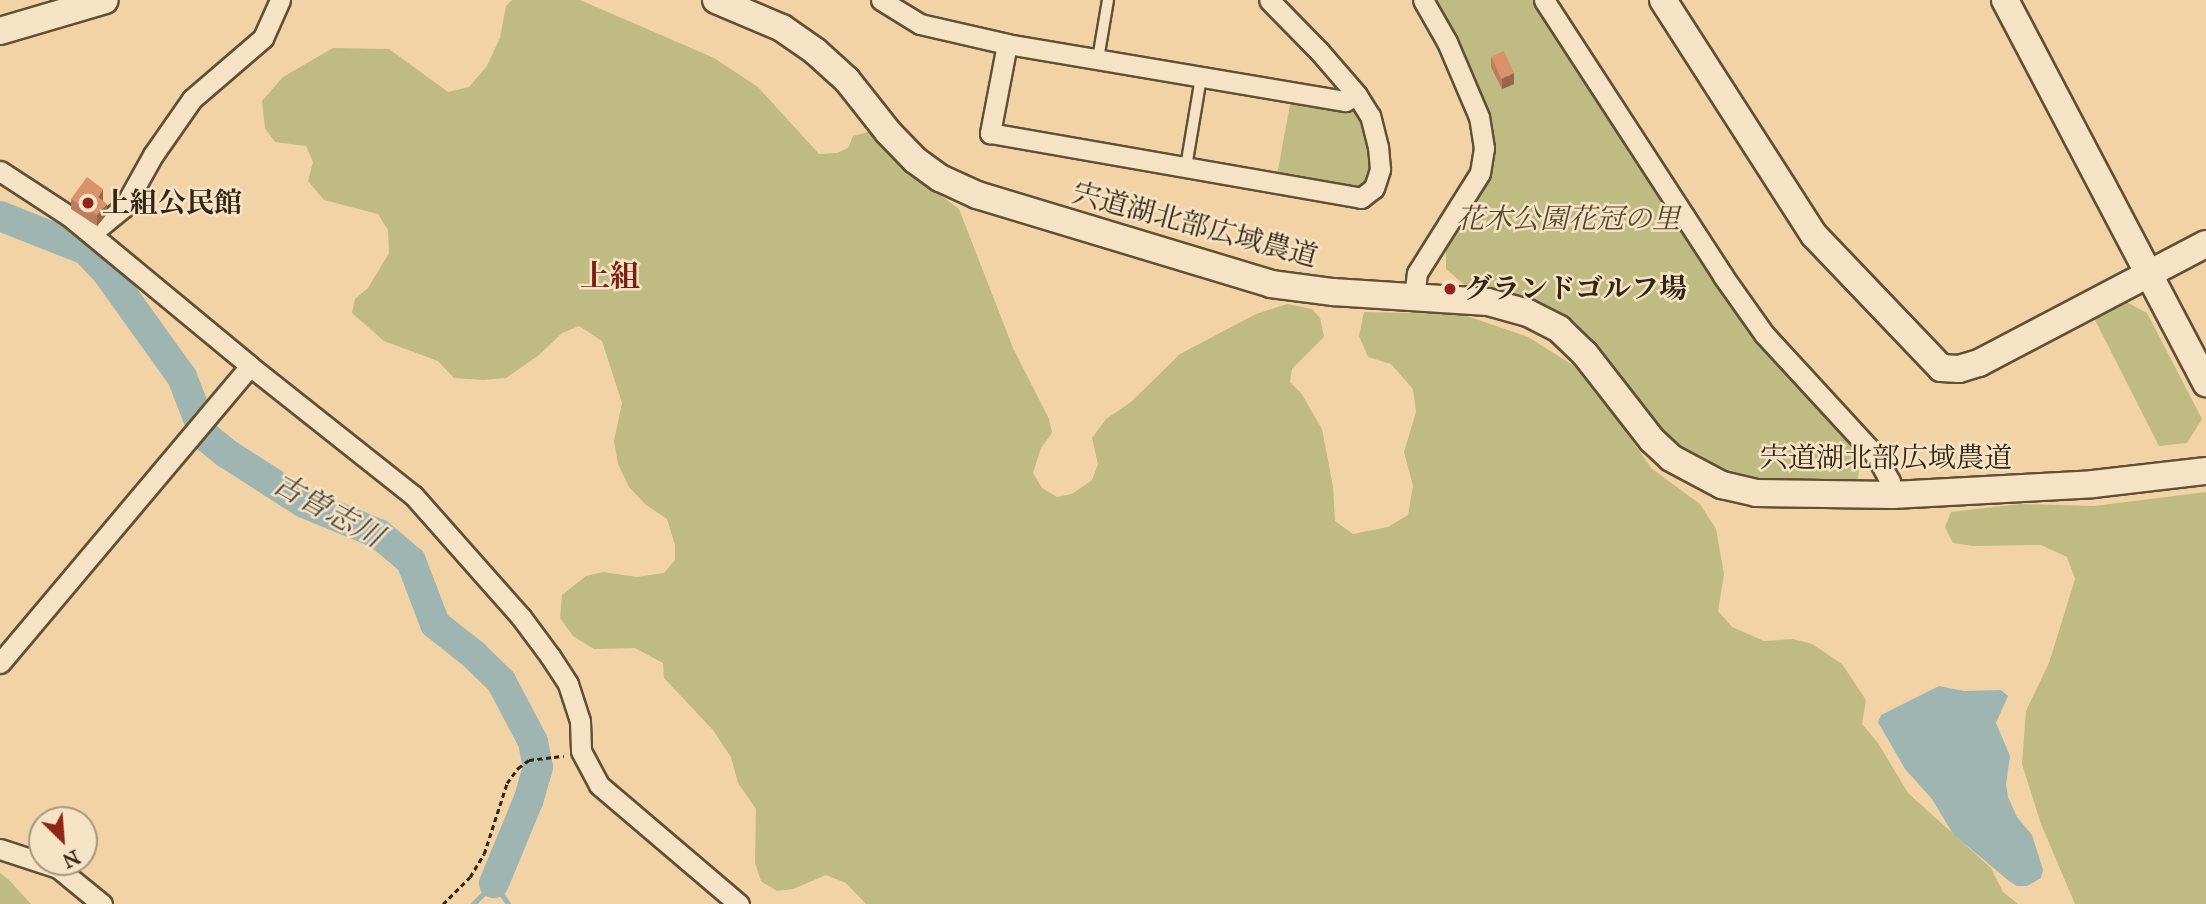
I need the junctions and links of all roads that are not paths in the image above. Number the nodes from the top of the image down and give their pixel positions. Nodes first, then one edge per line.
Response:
1 (105, 0) edge
2 (279, 0) edge
3 (716, 0) edge
4 (881, 0) edge
5 (1108, 0) edge
6 (1269, 0) edge
7 (1423, 0) edge
8 (1544, 0) edge
9 (1663, 0) edge
10 (2005, 0) edge
11 (755, 7) edge
12 (0, 31) edge
13 (1007, 44) junction
14 (1098, 59) junction
15 (1201, 77) junction
16 (1357, 95) junction
17 (1186, 167) junction
18 (0, 171) edge
19 (91, 234) junction
20 (2206, 244) edge
21 (2149, 274) junction
22 (1414, 297) junction
23 (250, 366) junction
24 (2206, 383) edge
25 (2206, 471) edge
26 (1893, 495) junction
27 (0, 663) edge
28 (0, 849) edge
29 (102, 904) edge
30 (739, 904) edge

1 - 12 street
2 - 19 street
3 - 11 street, 宍道湖北部広域農道
4 - 13 street
5 - 14 lane
6 - 16 street
7 - 22 street
8 - 26 street
9 - 21 street
10 - 21 street
11 - 22 street, 宍道湖北部広域農道
13 - 14 street
13 - 17 street
14 - 15 street
15 - 16 street
15 - 17 lane
16 - 17 street
18 - 19 street
19 - 23 street
20 - 21 street
21 - 24 street
22 - 26 street, 宍道湖北部広域農道
23 - 27 street
23 - 30 street
25 - 26 street, 宍道湖北部広域農道
28 - 29 street

